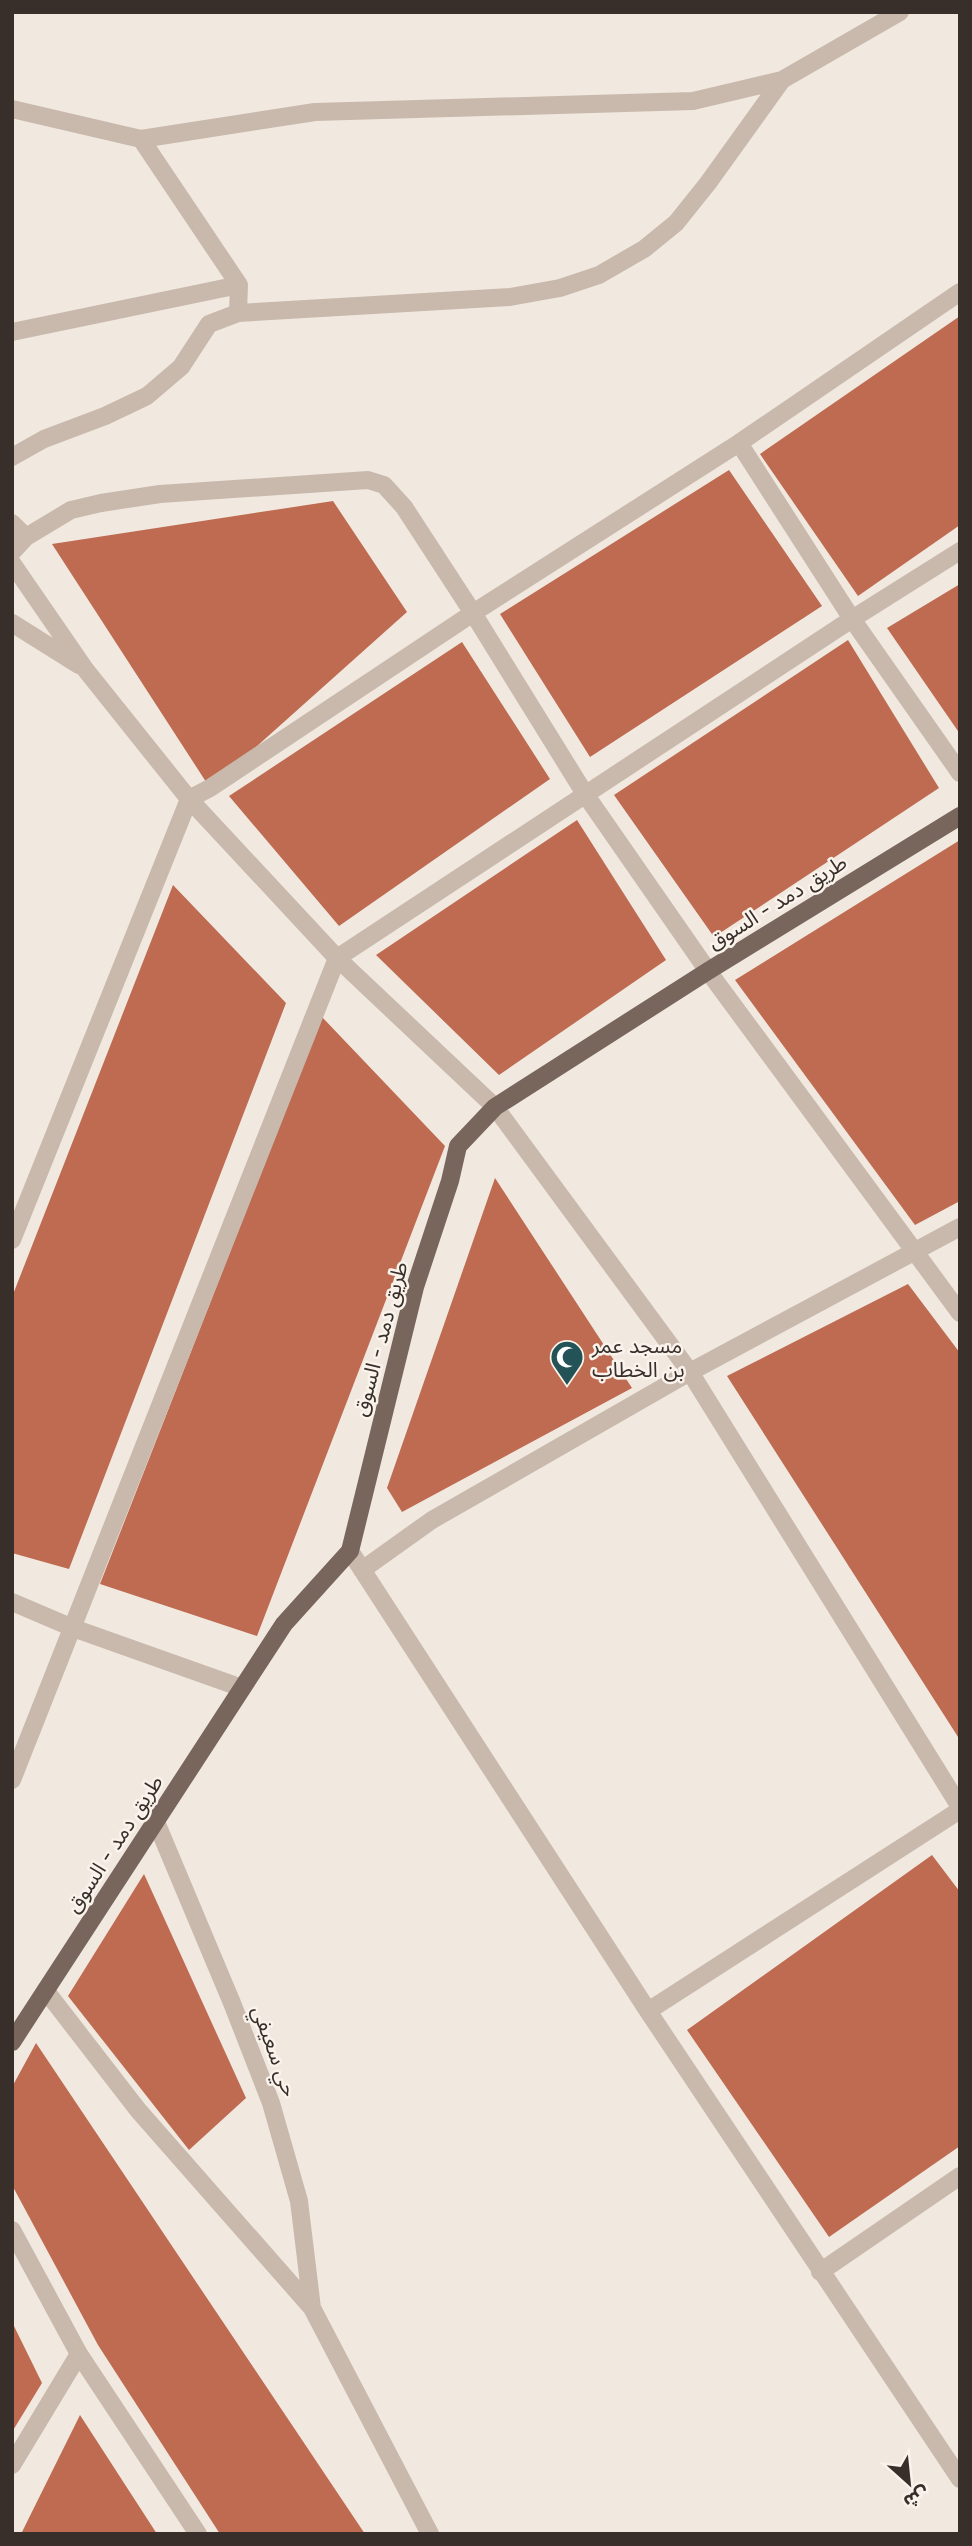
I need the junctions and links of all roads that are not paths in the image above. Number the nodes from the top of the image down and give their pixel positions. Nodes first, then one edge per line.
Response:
1 (900, 12) edge
2 (782, 80) junction
3 (12, 109) edge
4 (141, 139) junction
5 (239, 285) junction
6 (960, 292) edge
7 (238, 313) junction
8 (12, 332) edge
9 (739, 443) junction
10 (12, 457) edge
11 (12, 523) edge
12 (26, 537) junction
13 (960, 551) edge
14 (12, 552) edge
15 (12, 563) edge
16 (473, 613) junction
17 (852, 619) junction
18 (12, 623) edge
19 (85, 669) junction
20 (960, 773) edge
21 (585, 794) junction
22 (189, 799) junction
23 (960, 816) edge
24 (337, 958) junction
25 (708, 971) junction
26 (495, 1107) junction
27 (960, 1227) edge
28 (12, 1240) edge
29 (914, 1250) junction
30 (960, 1313) edge
31 (690, 1372) junction
32 (350, 1551) junction
33 (362, 1570) junction
34 (12, 1602) edge
35 (73, 1628) junction
36 (242, 1688) junction
37 (12, 1780) edge
38 (960, 1808) edge
39 (156, 1822) junction
40 (46, 1990) junction
41 (648, 2011) junction
42 (12, 2042) edge
43 (960, 2176) edge
44 (12, 2230) edge
45 (820, 2272) junction
46 (312, 2308) junction
47 (79, 2354) junction
48 (12, 2465) edge
49 (960, 2479) edge
50 (198, 2534) edge
51 (430, 2534) edge

1 - 2 street
2 - 4 street
2 - 7 street
3 - 4 street
4 - 5 street
5 - 7 street
5 - 8 street
6 - 9 street
7 - 10 street
9 - 16 street
9 - 17 street
11 - 12 street
12 - 14 street
12 - 16 street
13 - 17 street
15 - 19 street
16 - 21 street
16 - 22 street
17 - 20 street
17 - 21 street
18 - 19 street
19 - 22 street
21 - 24 street
21 - 25 street
22 - 24 street
22 - 28 street
23 - 25 main road, طريق دمد - السوق
24 - 26 street
24 - 35 street
25 - 26 main road, طريق دمد - السوق
25 - 29 street
26 - 31 street
26 - 32 main road, طريق دمد - السوق
27 - 29 street
29 - 30 street
29 - 31 street
31 - 33 street
31 - 38 street
32 - 33 street
32 - 36 main road, طريق دمد - السوق
33 - 41 street
34 - 35 street
35 - 36 street
35 - 37 street
36 - 39 main road, طريق دمد - السوق
38 - 41 street
39 - 40 main road, طريق دمد - السوق
39 - 46 street, حي سعيفي
40 - 42 main road, طريق دمد - السوق
40 - 46 street
41 - 45 street
43 - 45 street
44 - 47 street
45 - 49 street
46 - 51 street
47 - 48 street
47 - 50 street

